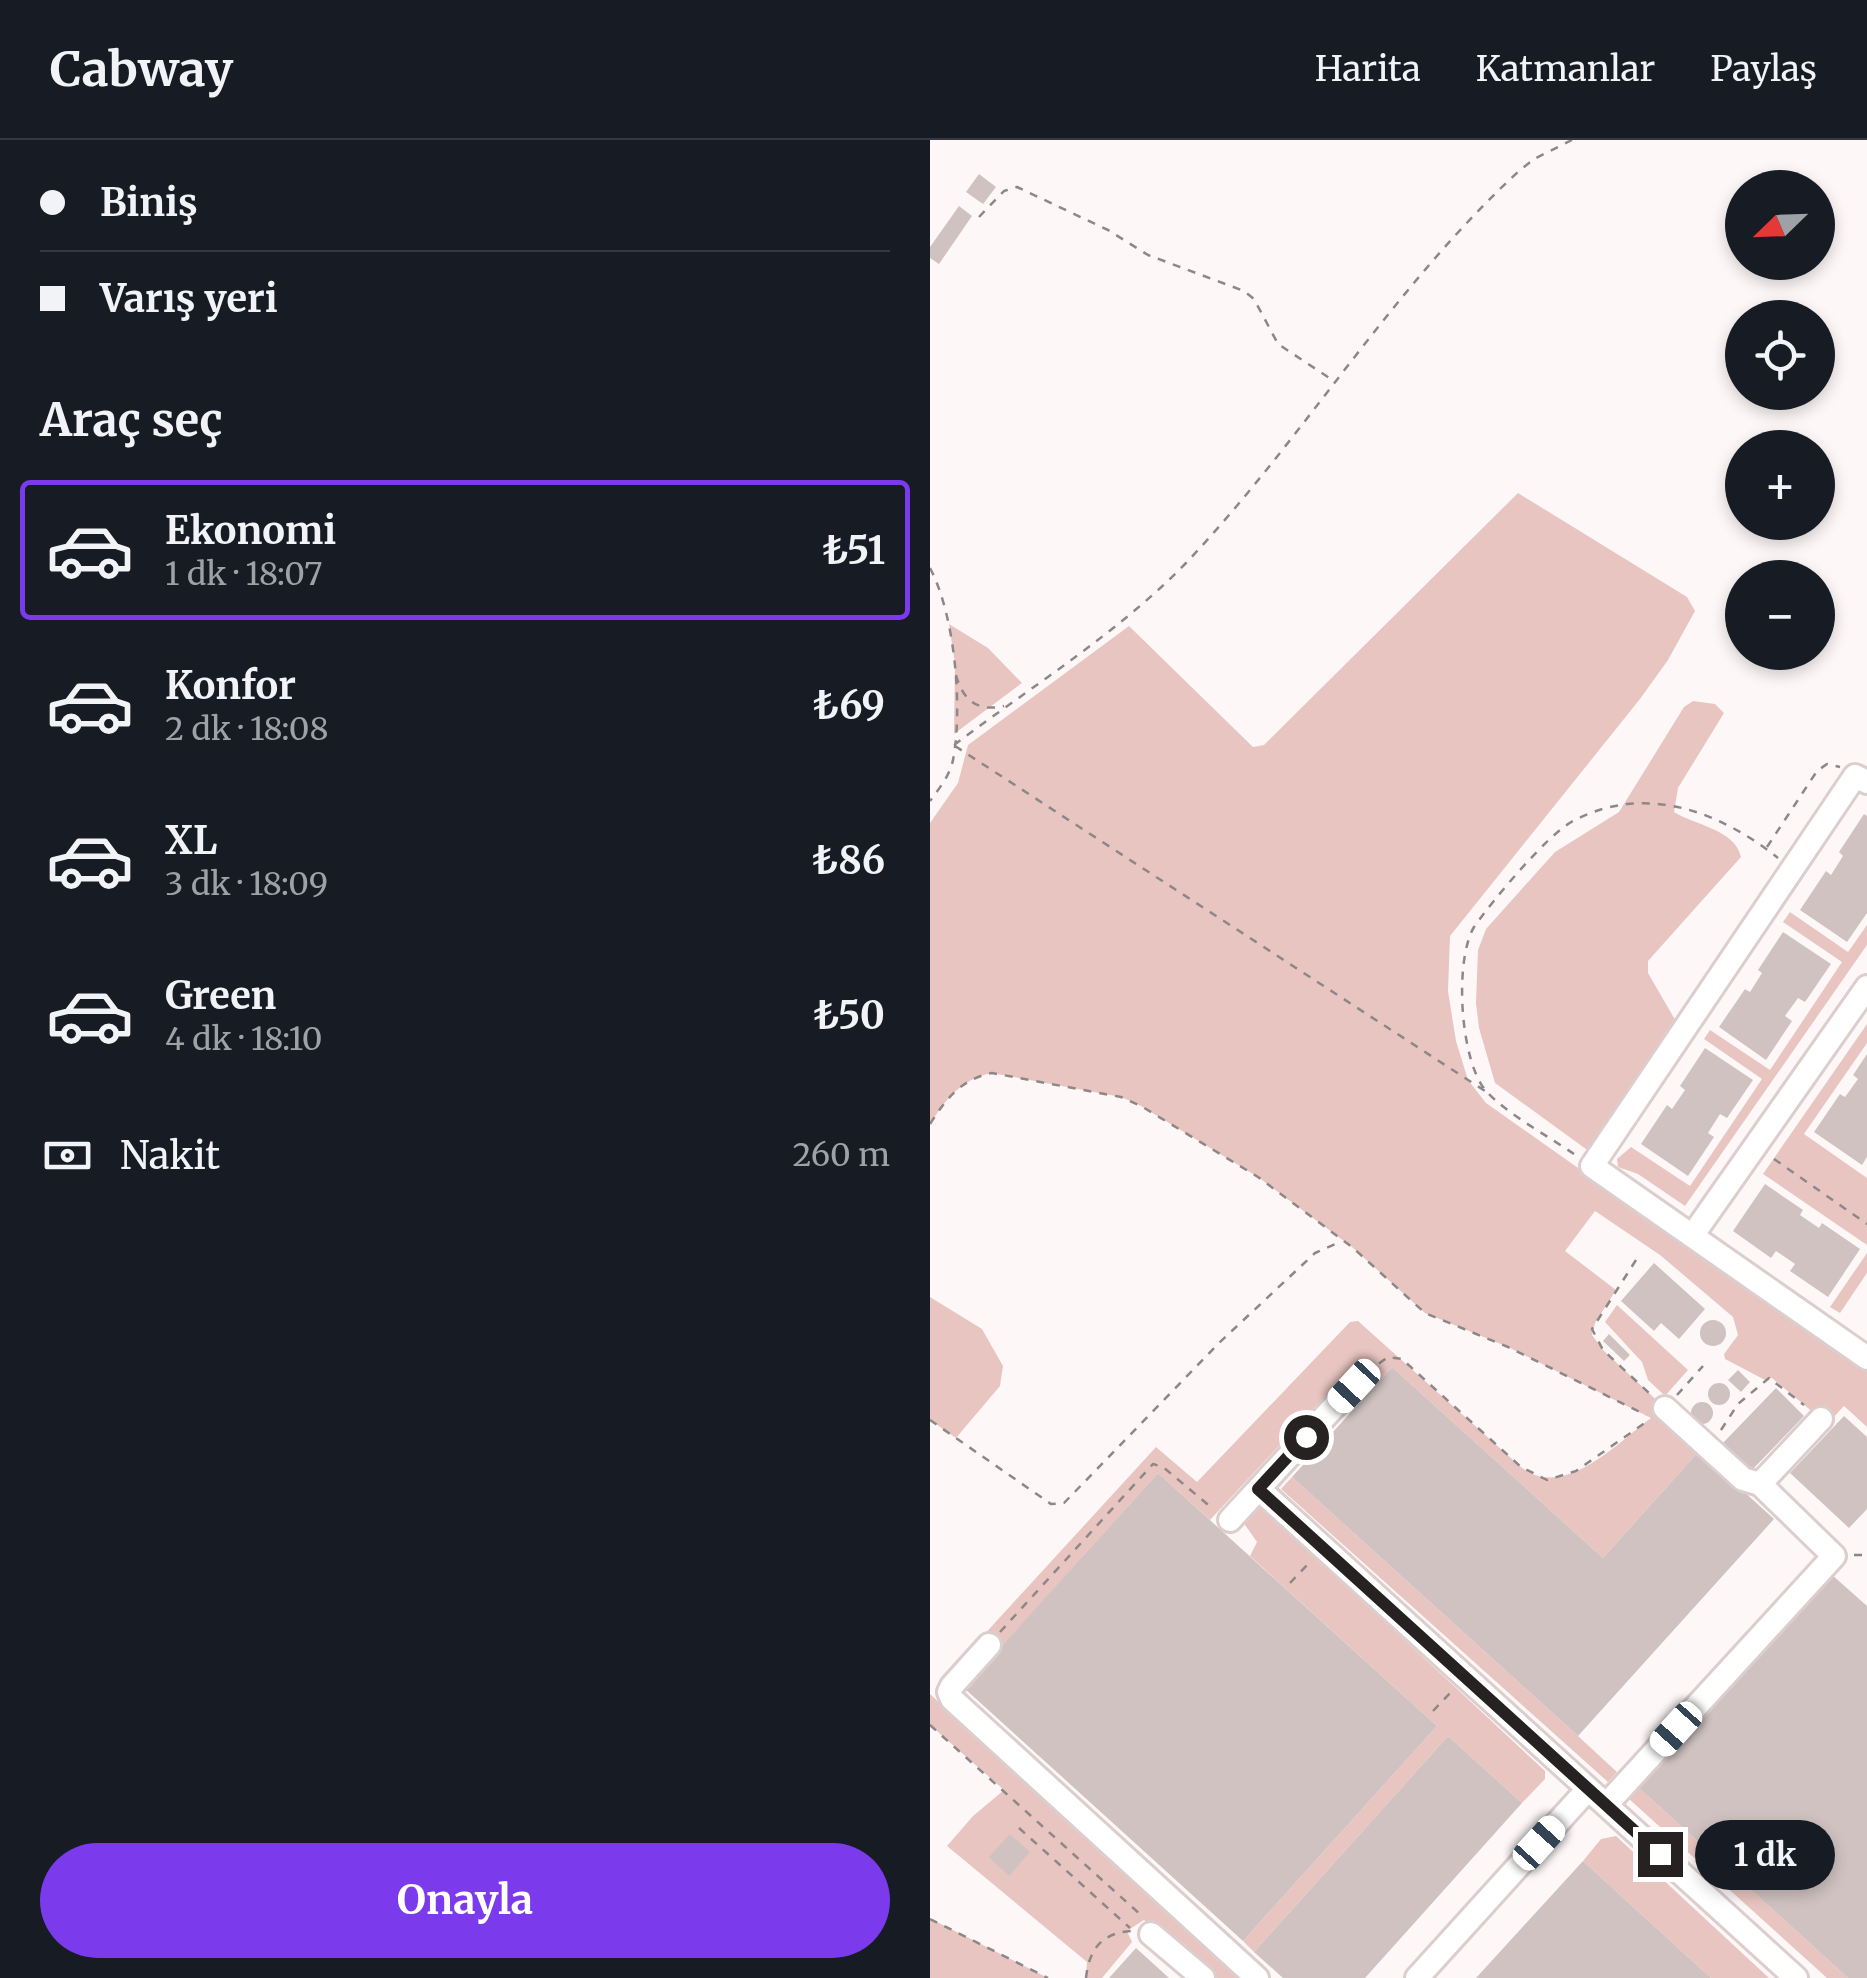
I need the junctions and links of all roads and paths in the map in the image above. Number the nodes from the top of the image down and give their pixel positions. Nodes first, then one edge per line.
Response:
1 (1572, 140) edge
2 (979, 218) dead end
3 (1336, 382) junction
4 (930, 568) edge
5 (955, 669) junction
6 (1006, 705) junction
7 (954, 745) junction
8 (1861, 779) edge
9 (930, 801) edge
10 (1766, 848) junction
11 (1792, 870) junction
12 (1867, 986) edge
13 (1487, 1092) junction
14 (930, 1124) edge
15 (1774, 1159) dead end
16 (1592, 1166) junction
17 (1867, 1224) edge
18 (1692, 1236) junction
19 (1344, 1241) junction
20 (1636, 1260) dead end
21 (1867, 1358) edge
22 (1703, 1366) dead end
23 (1354, 1386) joint
24 (1665, 1408) junction
25 (1820, 1419) joint
26 (930, 1420) edge
27 (1710, 1448) junction
28 (1760, 1484) junction
29 (1258, 1489) junction
30 (1230, 1520) joint
31 (1324, 1548) junction
32 (1290, 1583) dead end
33 (989, 1645) joint
34 (1465, 1677) junction
35 (1433, 1712) dead end
36 (930, 1725) edge
37 (1597, 1797) junction
38 (1019, 1828) dead end
39 (930, 1919) edge
40 (1143, 1933) junction
41 (1048, 1978) edge
42 (1086, 1978) edge
43 (1203, 1978) edge
44 (1257, 1978) edge
45 (1417, 1978) edge
46 (1796, 1978) edge

1 - 3 path
2 - 3 path
3 - 6 path
4 - 5 path
5 - 6 path
5 - 7 path
6 - 7 path
7 - 9 path
7 - 13 path
8 - 10 path
8 - 11 street
10 - 11 path
10 - 13 path
11 - 16 street
12 - 18 street
13 - 16 path
14 - 19 path
15 - 17 path
16 - 18 street
18 - 21 street
19 - 23 path
19 - 26 path
20 - 24 path
22 - 24 path
23 - 29 street
24 - 27 street
25 - 27 path
25 - 28 street
27 - 28 street
28 - 37 street
29 - 30 street
29 - 31 street
30 - 33 path
31 - 32 path
31 - 34 street
33 - 44 street
34 - 35 path
34 - 37 street
36 - 40 path
37 - 45 street
37 - 46 street
38 - 40 path
39 - 41 path
40 - 42 path
40 - 43 street

